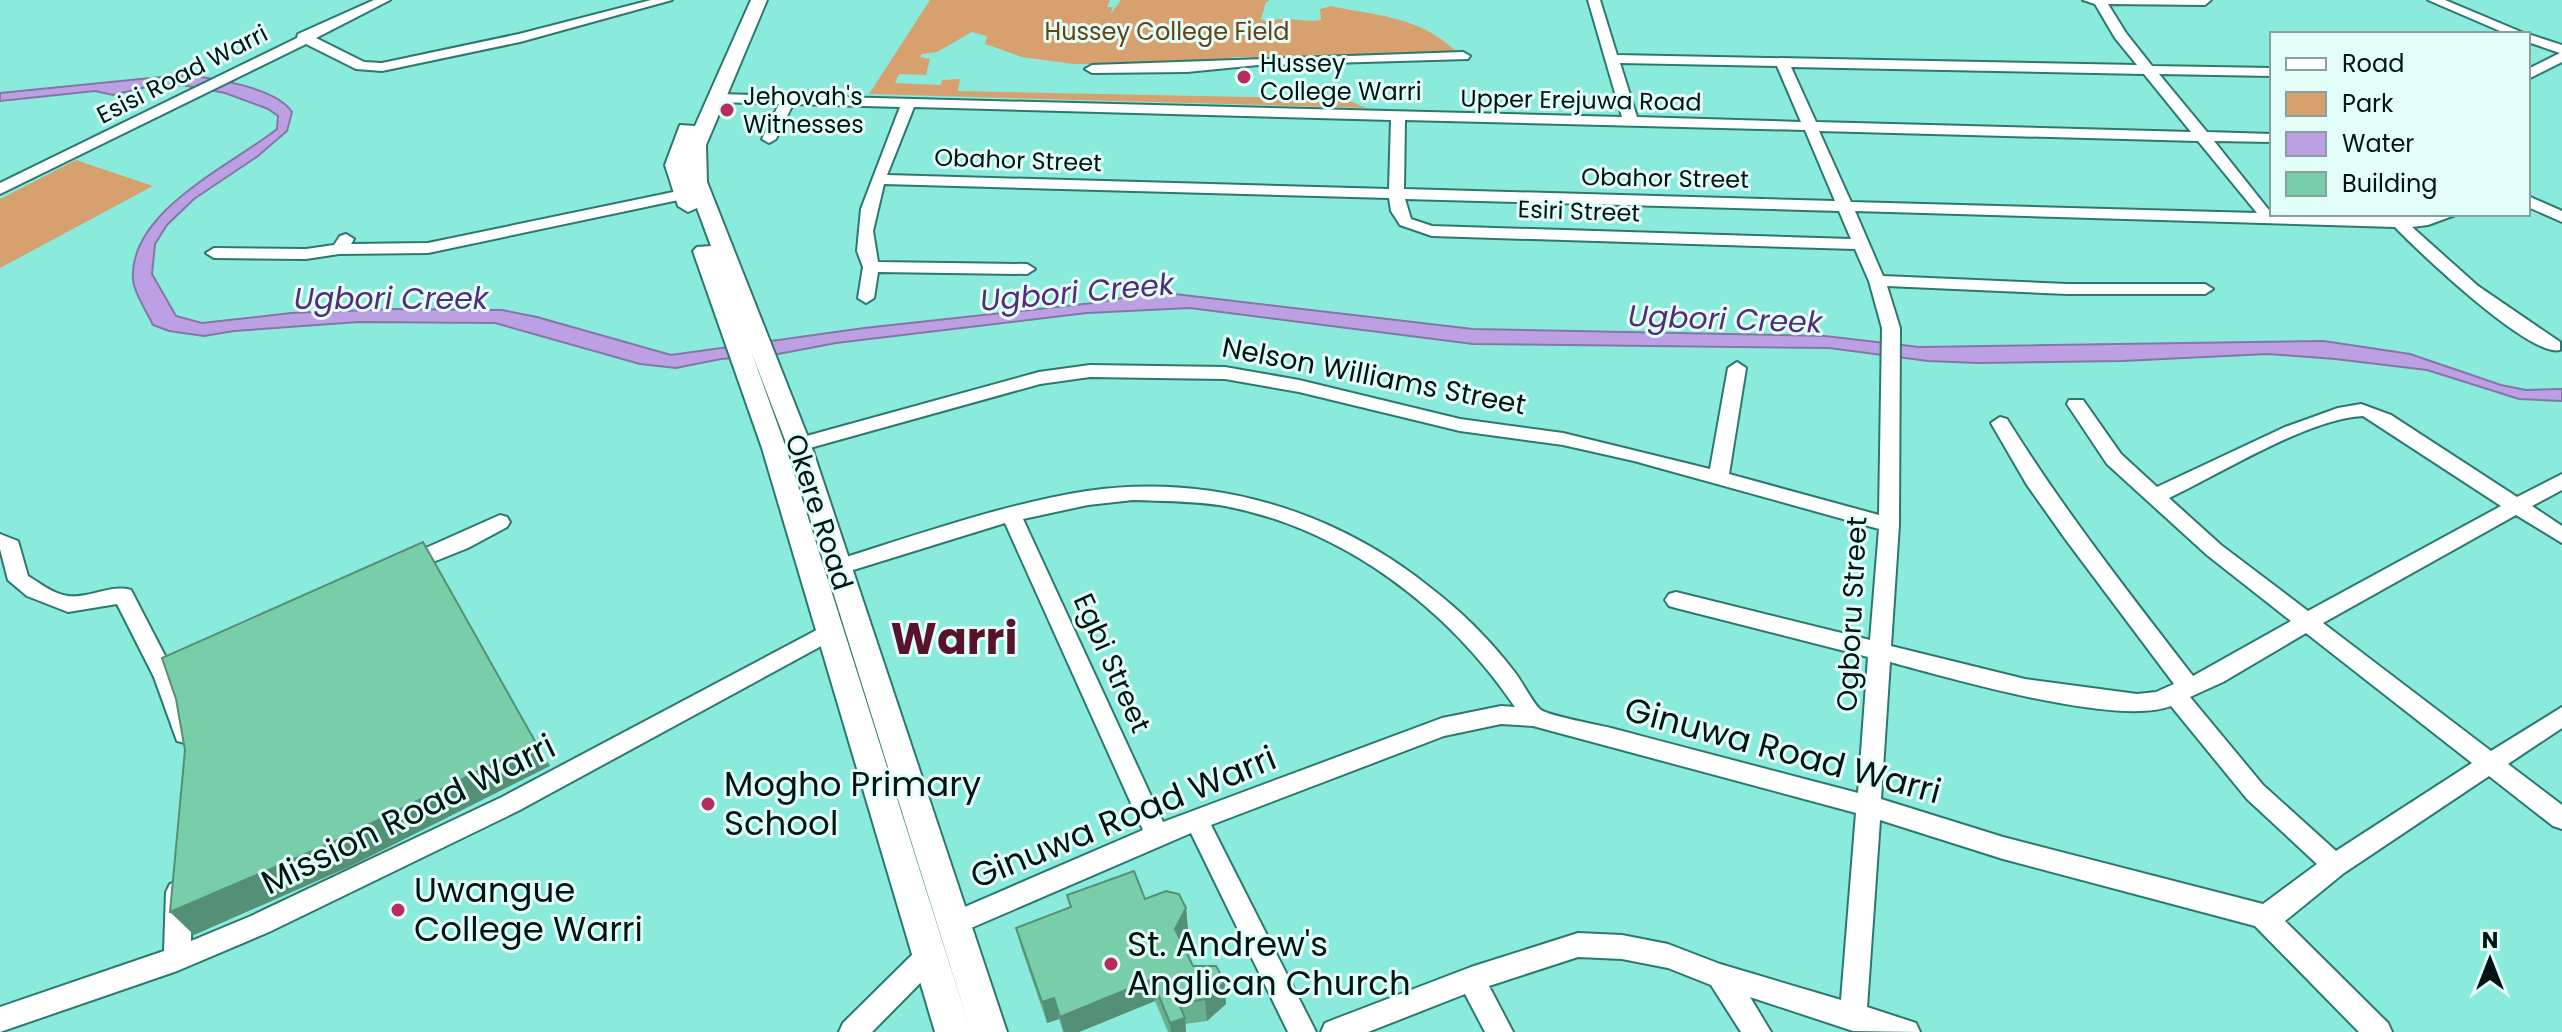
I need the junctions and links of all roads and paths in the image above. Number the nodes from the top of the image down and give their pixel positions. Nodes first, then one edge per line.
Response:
1 (384, 0) edge
2 (666, 0) edge
3 (746, 0) edge
4 (759, 0) edge
5 (1594, 0) edge
6 (2089, 0) edge
7 (2099, 0) edge
8 (2434, 0) edge
9 (2205, 1) edge
10 (2514, 32) edge
11 (303, 37) junction
12 (2530, 39) edge
13 (2562, 50) edge
14 (1463, 56) dead end
15 (2562, 57) edge
16 (1610, 59) junction
17 (1782, 61) junction
18 (1240, 62) junction
19 (1092, 69) dead end
20 (1473, 69) dead end
21 (2148, 69) junction
22 (2270, 72) edge
23 (2530, 74) edge
24 (718, 98) junction
25 (788, 100) junction
26 (909, 103) junction
27 (1398, 117) junction
28 (1631, 123) junction
29 (1810, 128) junction
30 (2203, 136) junction
31 (2270, 138) edge
32 (769, 139) dead end
33 (878, 179) junction
34 (0, 189) edge
35 (683, 195) junction
36 (1398, 195) junction
37 (2530, 202) edge
38 (1844, 206) junction
39 (2443, 216) edge
40 (2562, 217) edge
41 (2269, 218) junction
42 (2399, 222) junction
43 (1859, 244) junction
44 (214, 253) dead end
45 (871, 267) junction
46 (1027, 269) dead end
47 (1877, 281) junction
48 (2205, 289) dead end
49 (866, 298) dead end
50 (2554, 346) dead end
51 (750, 349) junction
52 (1737, 368) dead end
53 (2076, 404) dead end
54 (2000, 423) dead end
55 (799, 445) junction
56 (1718, 479) junction
57 (2562, 481) edge
58 (2156, 496) junction
59 (2517, 507) junction
60 (1012, 516) junction
61 (500, 522) dead end
62 (1889, 525) junction
63 (2562, 536) edge
64 (0, 541) edge
65 (837, 567) junction
66 (388, 573) edge
67 (1676, 600) dead end
68 (2305, 623) junction
69 (828, 632) junction
70 (1881, 650) junction
71 (190, 665) edge
72 (165, 677) junction
73 (2183, 692) junction
74 (2562, 716) edge
75 (1533, 717) junction
76 (189, 761) edge
77 (2489, 764) junction
78 (1869, 806) junction
79 (2562, 819) edge
80 (1197, 821) junction
81 (1157, 835) junction
82 (2335, 865) junction
83 (181, 866) edge
84 (2263, 916) junction
85 (955, 923) junction
86 (929, 956) junction
87 (177, 959) junction
88 (1720, 976) junction
89 (1471, 979) junction
90 (1853, 1018) junction
91 (0, 1020) edge
92 (853, 1032) edge
93 (953, 1032) edge
94 (989, 1032) edge
95 (1302, 1032) edge
96 (1335, 1032) edge
97 (1499, 1032) edge
98 (1757, 1032) edge
99 (1906, 1032) edge
100 (2378, 1032) edge

1 - 11 street, Esisi Road Warri
2 - 11 street
3 - 35 main road, Okere Road
4 - 24 main road, Okere Road
5 - 16 street
6 - 7 street
7 - 9 street
7 - 21 street
8 - 10 street
11 - 34 street, Esisi Road Warri
12 - 13 street
14 - 18 street
15 - 23 street
16 - 17 street
16 - 28 street
17 - 21 street
17 - 29 street, Ogboru Street
18 - 19 street
18 - 20 street
21 - 22 street
21 - 30 street
24 - 25 street, Upper Erejuwa Road
24 - 51 main road, Okere Road
25 - 26 street, Upper Erejuwa Road
25 - 32 street
26 - 27 street, Upper Erejuwa Road
26 - 33 street
27 - 28 street, Upper Erejuwa Road
27 - 36 street
28 - 29 street, Upper Erejuwa Road
29 - 30 street, Upper Erejuwa Road
29 - 38 street, Ogboru Street
30 - 31 street, Upper Erejuwa Road
30 - 41 street
33 - 36 street, Obahor Street
33 - 45 street
35 - 44 street
35 - 51 main road, Okere Road
36 - 38 street, Obahor Street
36 - 43 street, Esiri Street
37 - 40 street
38 - 41 street, Obahor Street
38 - 43 street, Ogboru Street
39 - 42 street, Obahor Street
41 - 42 street, Obahor Street
42 - 50 street
43 - 47 street, Ogboru Street
45 - 46 street
45 - 49 street
47 - 48 street
47 - 62 street, Ogboru Street
51 - 55 main road, Okere Road
51 - 69 main road, Okere Road
52 - 56 street
53 - 58 street
54 - 73 street
55 - 56 street, Nelson Williams Street
55 - 65 main road, Okere Road
56 - 62 street, Nelson Williams Street
57 - 59 street
58 - 59 street
58 - 68 street
59 - 63 street
59 - 68 street
60 - 65 street
60 - 75 street
60 - 81 street, Egbi Street
61 - 66 street
62 - 70 street, Ogboru Street
64 - 72 street
65 - 85 main road, Okere Road
67 - 70 street
68 - 73 street
68 - 77 street
69 - 86 main road, Okere Road
69 - 87 street, Mission Road Warri
70 - 73 street
70 - 78 street, Ogboru Street
71 - 72 street
72 - 76 street
73 - 82 street
74 - 77 street
75 - 78 street, Ginuwa Road Warri
75 - 80 street, Ginuwa Road Warri
77 - 79 street
77 - 82 street
78 - 84 street, Ginuwa Road Warri
78 - 90 street, Ogboru Street
80 - 81 street, Ginuwa Road Warri
80 - 95 street
81 - 85 street, Ginuwa Road Warri
82 - 84 street
83 - 87 street
84 - 100 street
85 - 94 main road, Okere Road
86 - 92 street
86 - 93 main road, Okere Road
87 - 91 street, Mission Road Warri
88 - 89 street
88 - 90 street
88 - 98 street
89 - 96 street
89 - 97 street
90 - 99 street

